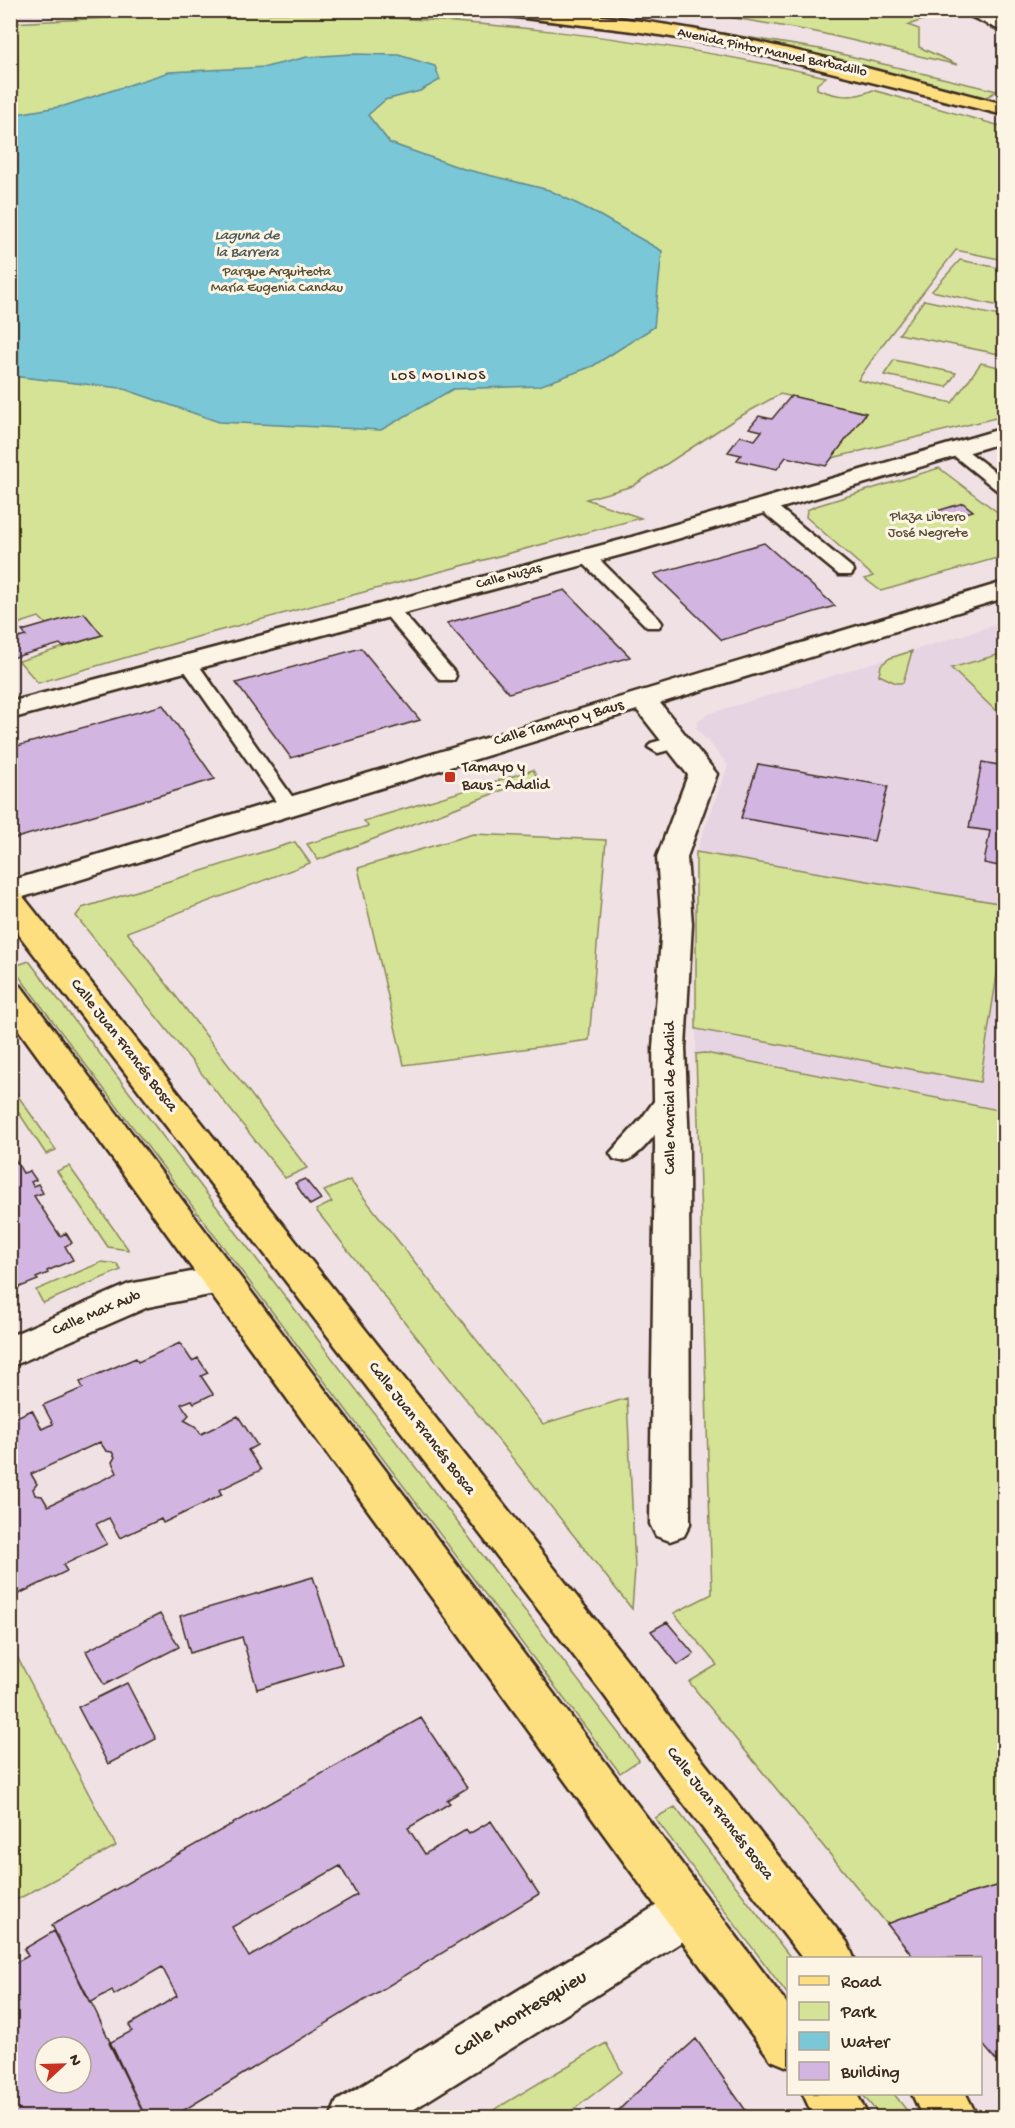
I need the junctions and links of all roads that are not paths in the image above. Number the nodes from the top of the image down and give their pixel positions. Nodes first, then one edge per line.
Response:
1 (500, 10) edge
2 (610, 10) edge
3 (965, 10) edge
4 (1005, 27) edge
5 (840, 49) dead end
6 (1005, 110) edge
7 (1005, 435) edge
8 (954, 448) junction
9 (1005, 487) edge
10 (765, 505) junction
11 (586, 556) junction
12 (845, 571) dead end
13 (1005, 590) edge
14 (390, 609) junction
15 (653, 623) dead end
16 (189, 663) junction
17 (447, 676) dead end
18 (643, 700) junction
19 (10, 711) edge
20 (290, 806) junction
21 (10, 891) edge
22 (10, 901) edge
23 (10, 994) edge
24 (670, 1096) junction
25 (622, 1153) dead end
26 (222, 1280) junction
27 (10, 1352) edge
28 (670, 1524) dead end
29 (688, 1912) junction
30 (829, 1957) edge
31 (787, 2040) edge
32 (828, 2095) edge
33 (937, 2095) edge
34 (354, 2118) edge
35 (845, 2118) edge
36 (954, 2118) edge

1 - 6 main road, Avenida Pintor Manuel Barbadillo
2 - 5 main road, Avenida Pintor Manuel Barbadillo
3 - 4 street
7 - 8 street, Calle Nuzas
8 - 9 lane
8 - 10 street, Calle Nuzas
10 - 11 street, Calle Nuzas
10 - 12 lane
11 - 14 street, Calle Nuzas
11 - 15 lane
13 - 18 street, Calle Tamayo y Baus
14 - 16 street, Calle Nuzas
14 - 17 lane
16 - 19 street, Calle Nuzas
16 - 20 lane
18 - 20 street, Calle Tamayo y Baus
18 - 24 street, Calle Marcial de Adalid
20 - 21 street, Calle Tamayo y Baus
22 - 30 main road, Calle Juan Francés Bosca
23 - 26 main road
24 - 25 lane
24 - 28 street, Calle Marcial de Adalid
26 - 27 street, Calle Max Aub
26 - 29 main road
29 - 31 main road
29 - 34 street, Calle Montesquieu
32 - 35 main road
33 - 36 main road

